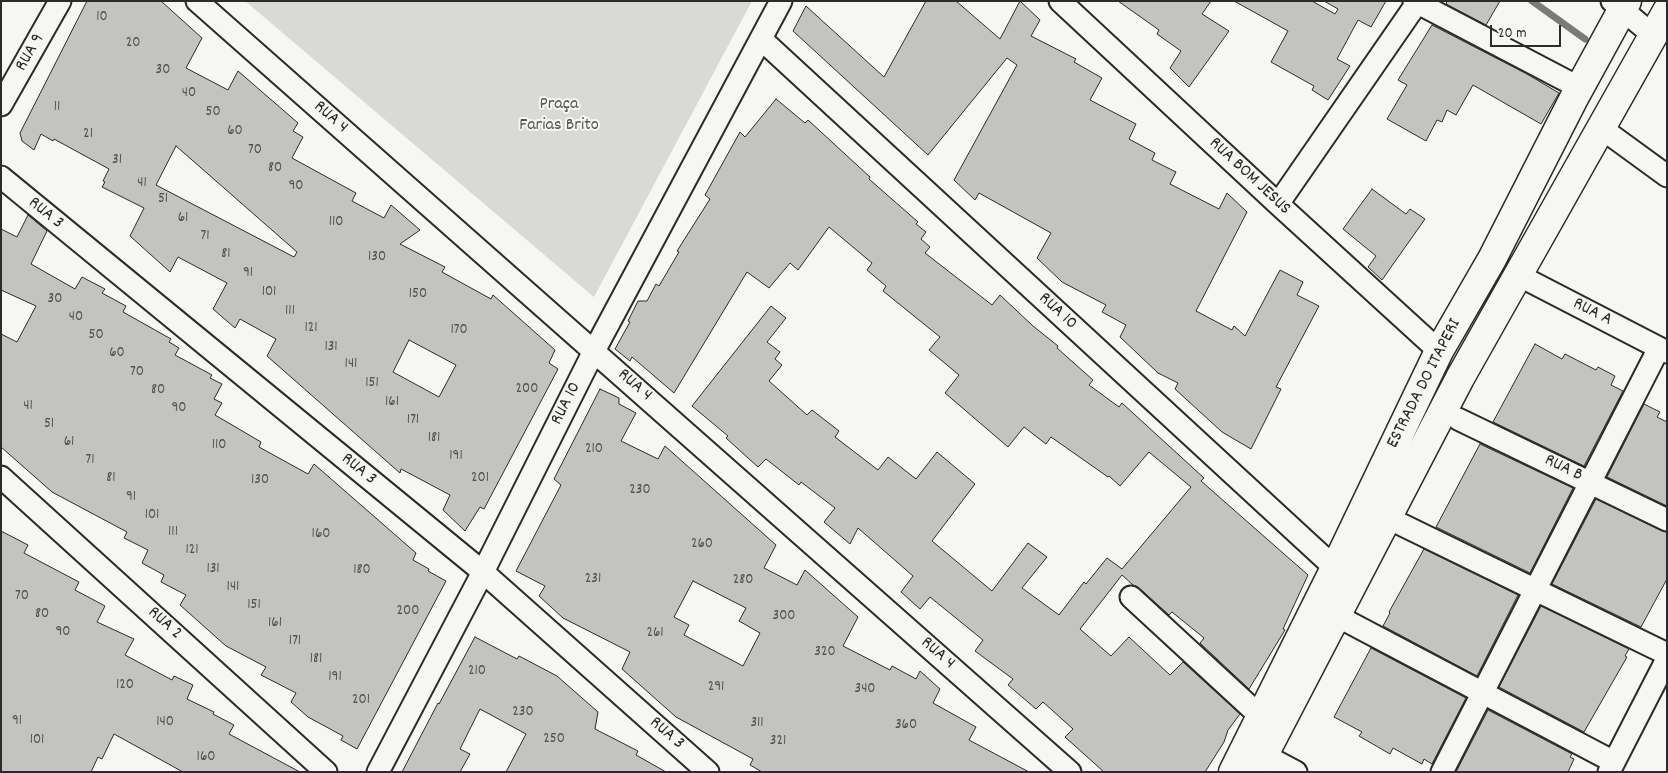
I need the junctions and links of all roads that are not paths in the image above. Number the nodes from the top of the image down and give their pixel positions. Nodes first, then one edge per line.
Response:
1 (60, 1) edge
2 (197, 1) edge
3 (781, 1) edge
4 (1060, 1) edge
5 (1416, 2) edge
6 (1621, 4) edge
7 (1667, 11) edge
8 (1654, 36) junction
9 (761, 39) junction
10 (1580, 88) junction
11 (1, 105) edge
12 (1599, 132) junction
13 (1667, 176) edge
14 (1, 178) edge
15 (1278, 204) junction
16 (1518, 275) junction
17 (1663, 350) edge
18 (594, 351) junction
19 (1439, 351) junction
20 (1458, 419) dead end
21 (1, 477) edge
22 (1590, 483) junction
23 (1388, 518) junction
24 (1667, 520) edge
25 (483, 572) junction
26 (1344, 576) junction
27 (1535, 590) junction
28 (1131, 597) dead end
29 (1337, 616) junction
30 (1667, 654) edge
31 (1667, 659) edge
32 (1483, 692) junction
33 (1260, 716) junction
34 (1259, 763) edge
35 (1612, 767) edge
36 (326, 772) edge
37 (378, 772) edge
38 (708, 772) edge
39 (1070, 772) edge
40 (1233, 772) edge
41 (1296, 772) edge
42 (1442, 772) edge

1 - 11 street, RUA 9
2 - 18 street, RUA 4
3 - 9 street, RUA 10
4 - 15 street, RUA BOM JESUS
5 - 10 street
5 - 15 street
6 - 8 street
6 - 10 street, ESTRADA DO ITAPERI
7 - 8 street, ESTRADA DO ITAPERI
8 - 12 street, ESTRADA DO ITAPERI
9 - 18 street, RUA 10
9 - 26 street, RUA 10
10 - 19 street, ESTRADA DO ITAPERI
12 - 13 street
12 - 16 street, ESTRADA DO ITAPERI
14 - 25 street, RUA 3
15 - 19 street, RUA BOM JESUS
16 - 17 street, RUA A
16 - 23 street, ESTRADA DO ITAPERI
17 - 22 street
18 - 25 street, RUA 10
18 - 39 street, RUA 4
19 - 26 street, ESTRADA DO ITAPERI
20 - 22 street, RUA B
21 - 36 street, RUA 2
22 - 24 street, RUA B
22 - 27 street
23 - 26 street, ESTRADA DO ITAPERI
23 - 27 street
25 - 37 street, RUA 10
25 - 38 street, RUA 3
26 - 29 street, ESTRADA DO ITAPERI
26 - 33 street, ESTRADA DO ITAPERI
27 - 30 street
27 - 32 street
28 - 33 street
29 - 32 street
29 - 34 street, ESTRADA DO ITAPERI
31 - 35 street
32 - 35 street
32 - 42 street
33 - 40 street, ESTRADA DO ITAPERI
34 - 41 street

